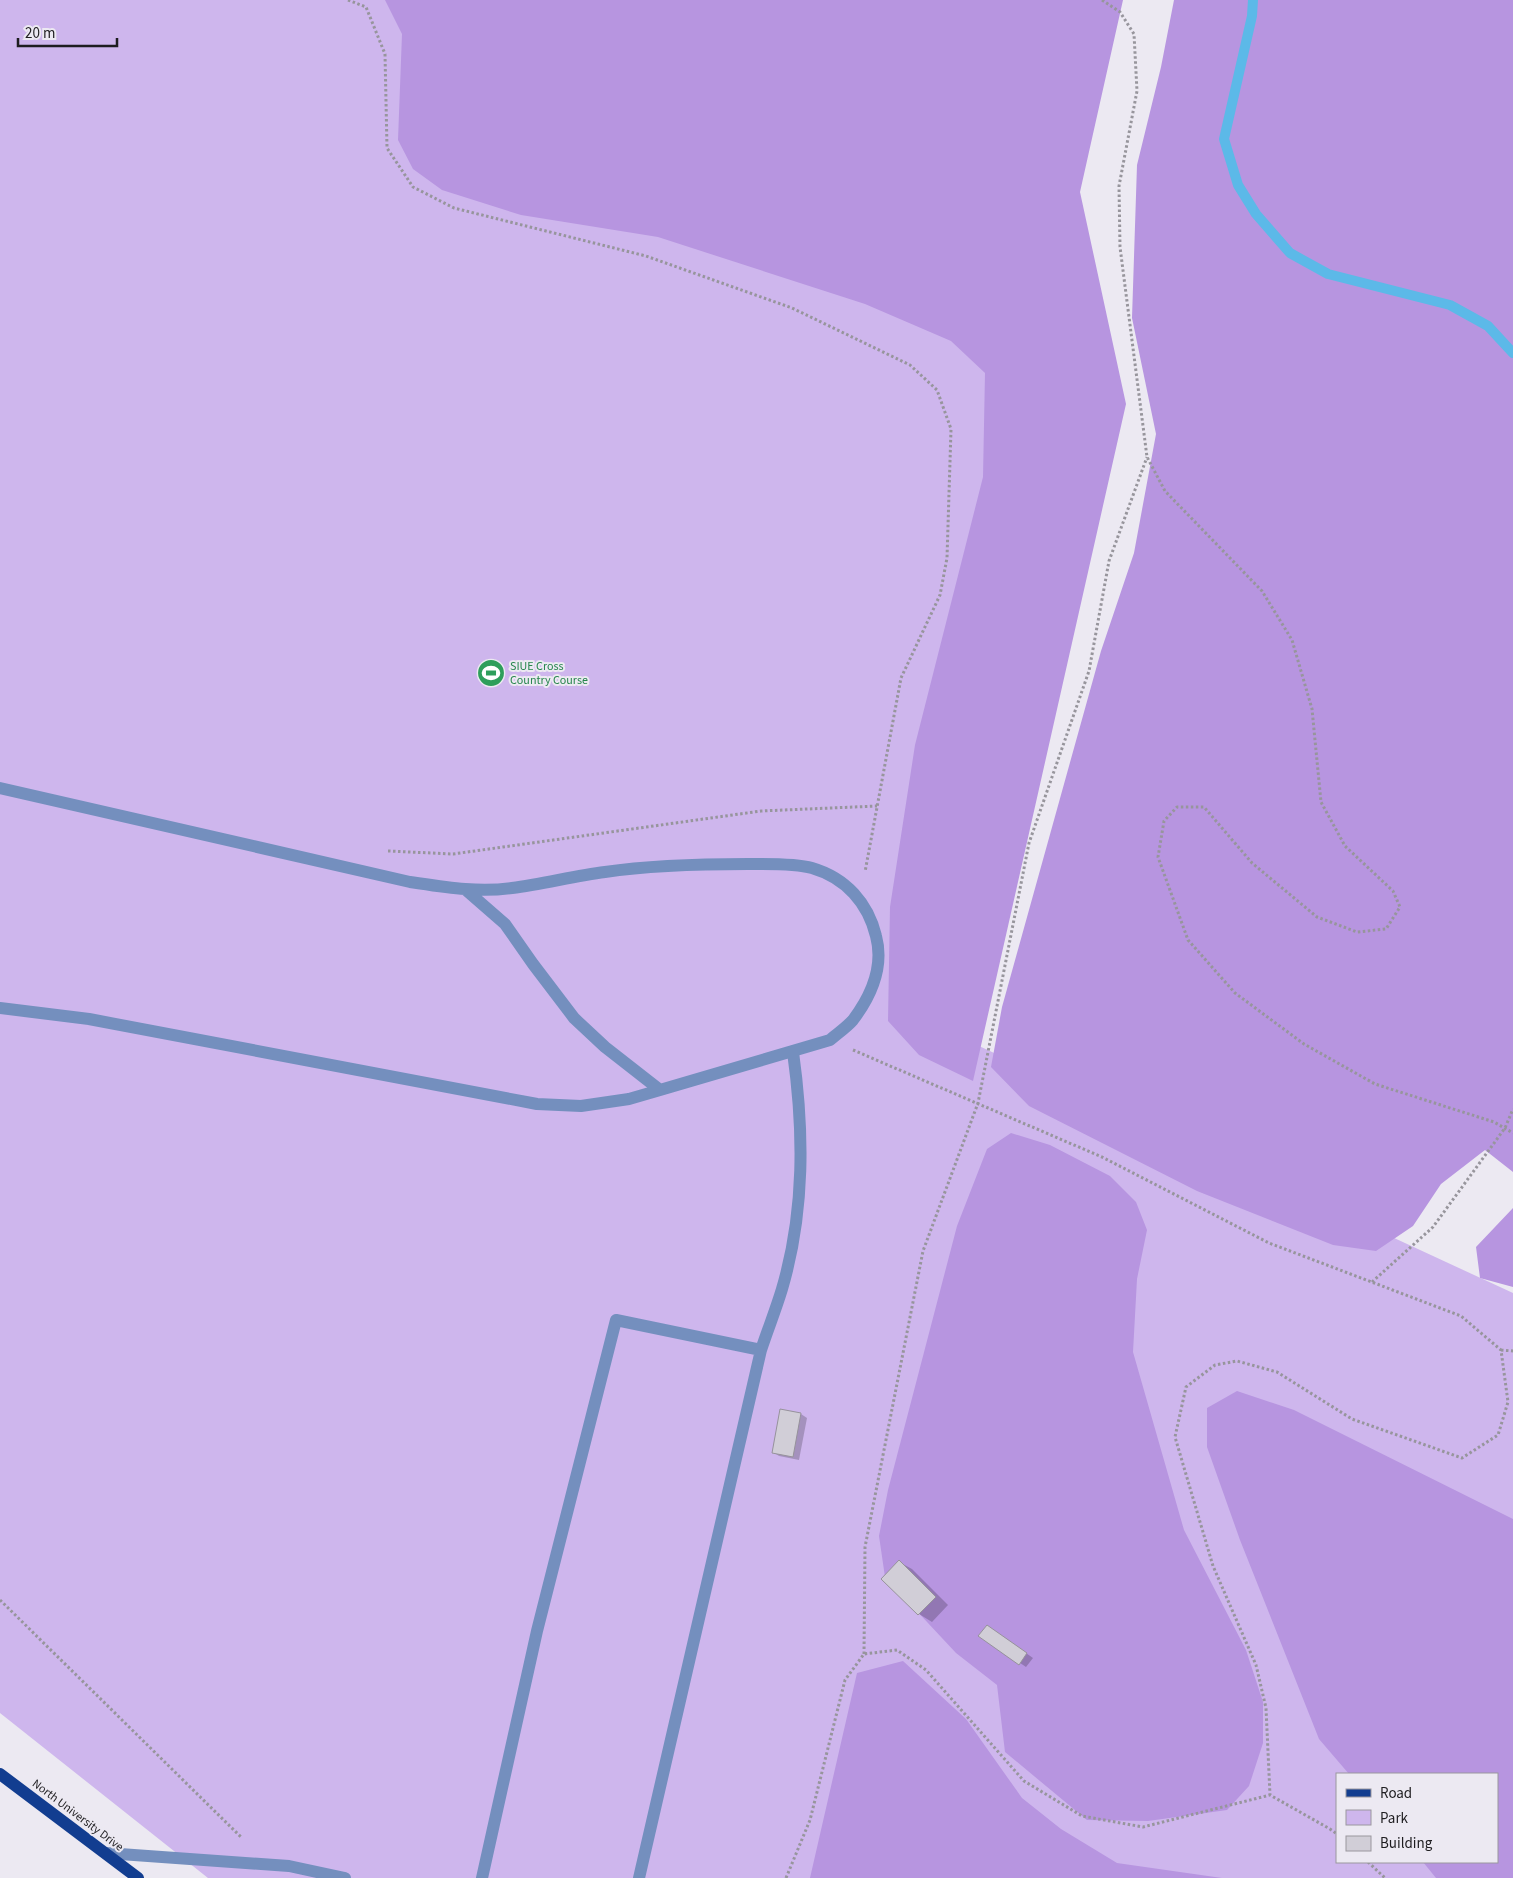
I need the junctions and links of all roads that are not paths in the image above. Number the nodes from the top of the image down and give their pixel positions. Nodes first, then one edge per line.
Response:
1 (0, 788) edge
2 (466, 890) junction
3 (0, 1008) edge
4 (793, 1052) junction
5 (660, 1090) junction
6 (760, 1350) junction
7 (0, 1774) edge
8 (106, 1853) junction
9 (138, 1878) edge
10 (345, 1878) edge
11 (482, 1878) edge
12 (639, 1878) edge

1 - 2 lane
2 - 4 lane
2 - 5 lane
3 - 5 lane
4 - 5 lane
4 - 6 lane
6 - 11 lane
6 - 12 lane
7 - 8 main road, North University Drive
8 - 9 main road, North University Drive
8 - 10 lane

